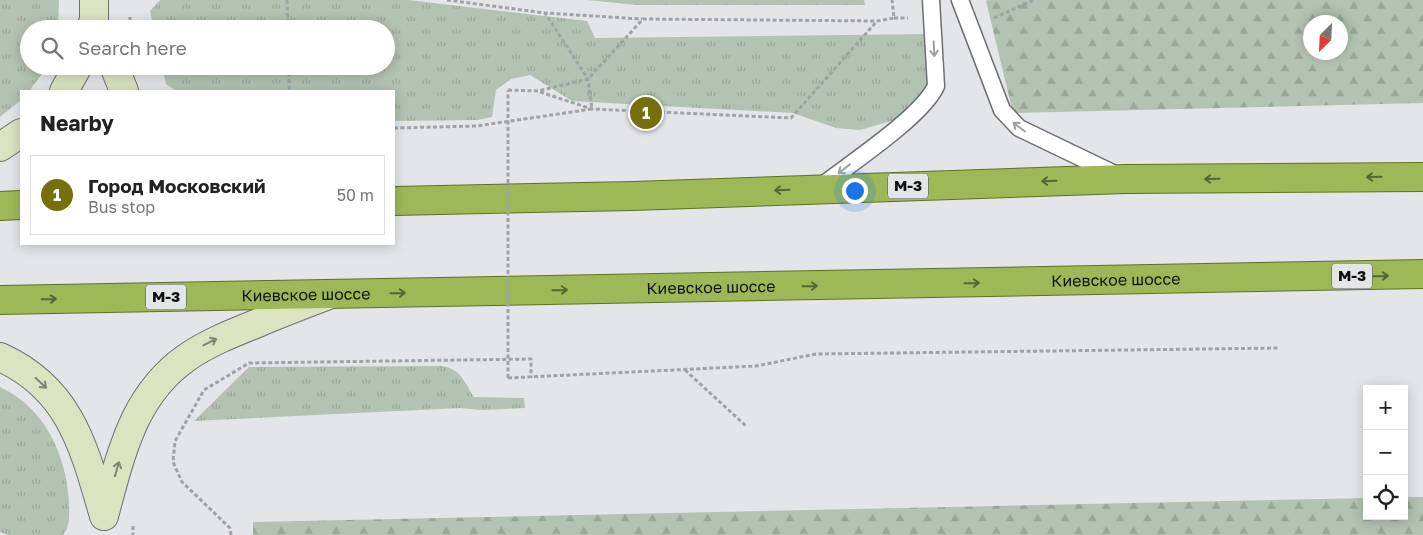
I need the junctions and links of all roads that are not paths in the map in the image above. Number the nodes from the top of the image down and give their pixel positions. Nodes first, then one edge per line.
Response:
1 (931, 0) edge
2 (960, 0) edge
3 (73, 75) edge
4 (118, 75) edge
5 (65, 90) edge
6 (124, 90) edge
7 (20, 134) edge
8 (0, 147) edge
9 (1423, 177) edge
10 (1126, 179) junction
11 (818, 188) junction
12 (395, 200) edge
13 (0, 206) edge
14 (20, 206) edge
15 (1423, 274) edge
16 (331, 295) junction
17 (0, 300) edge
18 (0, 357) edge
19 (104, 525) edge

1 -> 11 lane
10 -> 2 lane
3 - 5 main road
4 - 6 main road
7 - 8 main road
9 -> 10 highway, М-3
10 -> 11 highway, М-3
11 -> 12 highway, М-3
13 - 14 highway
16 -> 15 highway, Киевское шоссе / М-3
17 -> 16 highway, Киевское шоссе / М-3
19 -> 16 main road
18 -> 19 main road

